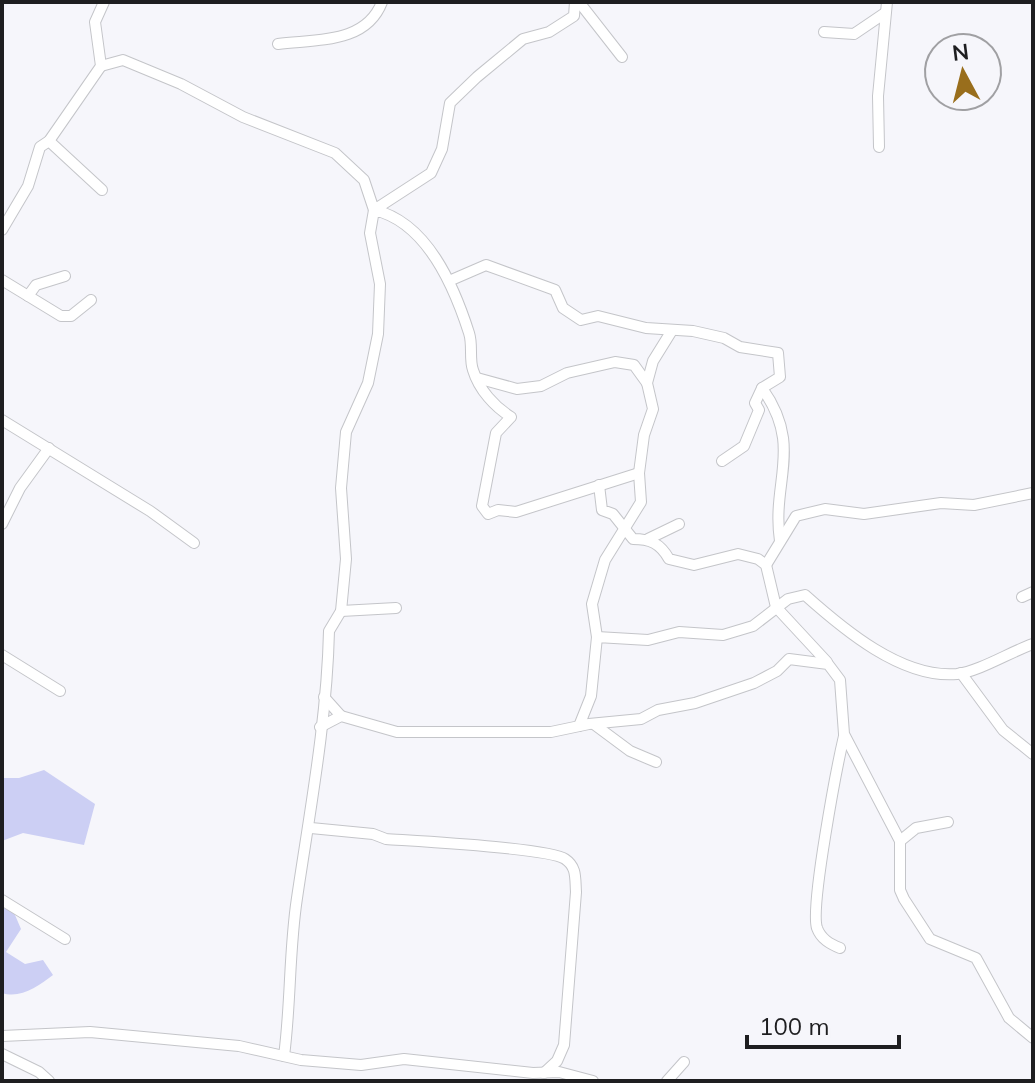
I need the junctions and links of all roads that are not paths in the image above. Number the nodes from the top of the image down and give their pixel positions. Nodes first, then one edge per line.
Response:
1 (104, 2) edge
2 (382, 2) edge
3 (577, 2) edge
4 (886, 8) edge
5 (824, 32) dead end
6 (278, 44) dead end
7 (622, 57) dead end
8 (101, 66) junction
9 (49, 141) junction
10 (879, 147) dead end
11 (102, 190) dead end
12 (374, 210) junction
13 (2, 230) edge
14 (65, 276) dead end
15 (2, 280) edge
16 (449, 281) junction
17 (28, 296) junction
18 (91, 300) dead end
19 (671, 332) junction
20 (477, 378) junction
21 (647, 383) junction
22 (762, 388) junction
23 (775, 406) junction
24 (494, 407) junction
25 (759, 410) junction
26 (2, 420) edge
27 (496, 433) junction
28 (49, 448) junction
29 (722, 461) dead end
30 (639, 473) junction
31 (599, 485) junction
32 (1033, 493) edge
33 (779, 499) junction
34 (796, 516) junction
35 (2, 524) edge
36 (679, 524) dead end
37 (624, 531) junction
38 (648, 539) junction
39 (780, 541) junction
40 (194, 543) dead end
41 (766, 565) junction
42 (776, 607) junction
43 (396, 608) dead end
44 (341, 611) junction
45 (597, 637) junction
46 (1033, 644) edge
47 (2, 655) edge
48 (828, 664) junction
49 (961, 673) junction
50 (60, 691) dead end
51 (324, 697) junction
52 (341, 716) junction
53 (584, 725) junction
54 (320, 727) junction
55 (844, 734) junction
56 (1033, 754) edge
57 (656, 762) dead end
58 (948, 822) dead end
59 (311, 828) junction
60 (900, 841) junction
61 (2, 900) edge
62 (65, 939) dead end
63 (840, 948) dead end
64 (2, 1036) edge
65 (1033, 1038) edge
66 (2, 1054) edge
67 (284, 1056) junction
68 (684, 1062) dead end
69 (539, 1076) edge
70 (559, 1077) edge
71 (49, 1081) edge
72 (593, 1081) edge
73 (667, 1081) edge

1 - 8 street
2 - 6 street
3 - 7 street
3 - 12 street
4 - 5 street
4 - 10 street
8 - 9 street
8 - 12 street
9 - 11 street
9 - 13 street
12 - 16 street
12 - 44 street
14 - 17 street
15 - 17 street
16 - 19 street
16 - 20 street
17 - 18 street
19 - 21 street
19 - 22 street
20 - 21 street
20 - 24 street
21 - 30 street
22 - 23 street
22 - 25 street
23 - 25 street
23 - 33 street
24 - 27 street
24 - 27 street
25 - 29 street
26 - 28 street
27 - 31 street
28 - 35 street
28 - 40 street
30 - 31 street
30 - 37 street
31 - 37 street
32 - 34 street
33 - 34 street
33 - 39 street
34 - 39 street
36 - 38 street
37 - 38 street
37 - 45 street
38 - 41 street
39 - 41 street
41 - 42 street
42 - 45 street
42 - 48 street
42 - 49 street
43 - 44 street
44 - 51 street
45 - 53 street
46 - 49 street
47 - 50 street
48 - 53 street
48 - 55 street
49 - 56 street
51 - 52 street
51 - 54 street
52 - 53 street
52 - 54 street
53 - 57 street
54 - 59 street
55 - 60 street
55 - 63 street
58 - 60 street
59 - 67 street
59 - 69 street
60 - 65 street
61 - 62 street
64 - 67 street
66 - 71 street
67 - 69 street
68 - 73 street
69 - 70 street
70 - 72 street

